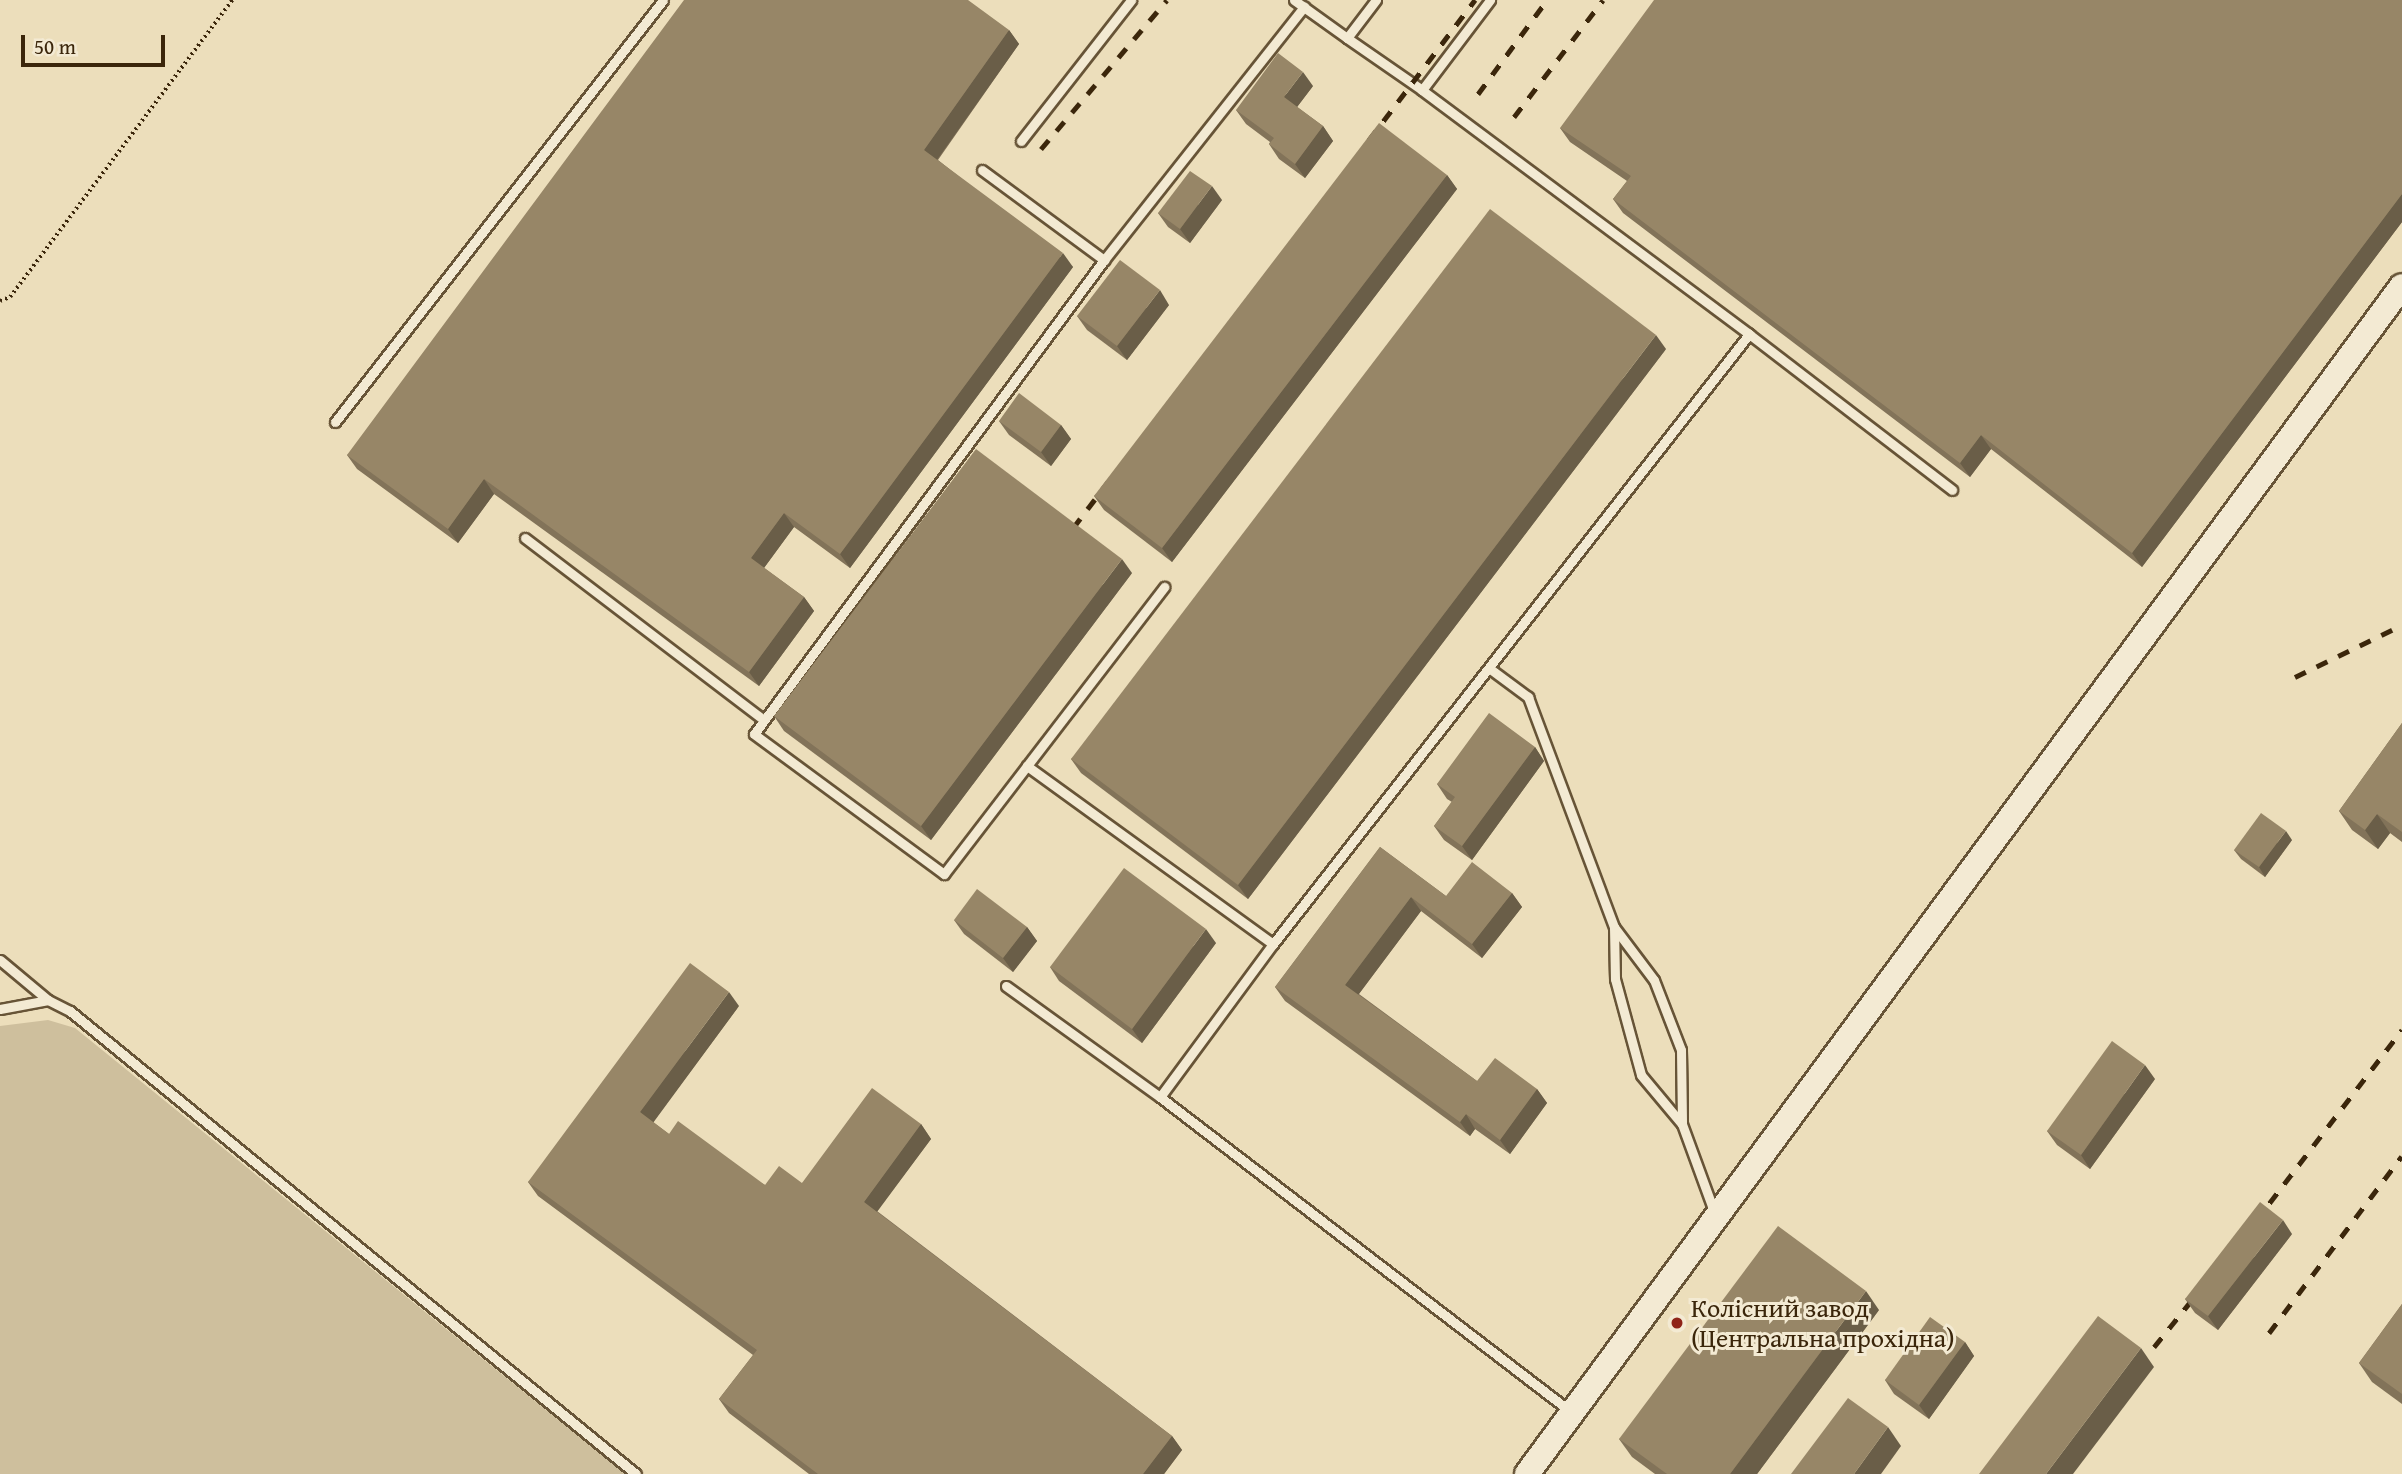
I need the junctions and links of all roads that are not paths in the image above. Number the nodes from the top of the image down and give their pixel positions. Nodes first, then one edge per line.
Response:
1 (663, 0) edge
2 (1131, 0) edge
3 (1294, 0) edge
4 (1376, 0) edge
5 (1490, 0) edge
6 (1304, 7) junction
7 (1347, 38) junction
8 (1422, 90) junction
9 (1021, 141) dead end
10 (982, 170) dead end
11 (1104, 260) junction
12 (2402, 286) edge
13 (1749, 334) junction
14 (335, 422) dead end
15 (1952, 490) dead end
16 (525, 538) dead end
17 (1164, 587) dead end
18 (1489, 668) junction
19 (764, 720) junction
20 (1027, 766) junction
21 (1614, 927) junction
22 (1273, 944) junction
23 (0, 960) edge
24 (1006, 986) dead end
25 (48, 1000) junction
26 (0, 1009) edge
27 (1160, 1097) junction
28 (1682, 1124) junction
29 (1716, 1216) junction
30 (1572, 1413) junction
31 (636, 1474) edge
32 (1527, 1474) edge

1 - 14 lane
2 - 9 lane
3 - 6 lane
4 - 7 lane
5 - 8 lane
6 - 7 lane
6 - 11 lane
7 - 8 lane
8 - 13 lane
10 - 11 lane
11 - 19 lane
12 - 29 street
13 - 15 lane
13 - 18 lane
16 - 19 lane
17 - 20 lane
18 - 21 lane
18 - 22 lane
19 - 20 lane
20 - 22 lane
21 - 28 lane
21 - 28 lane
22 - 27 lane
23 - 25 lane
24 - 27 lane
25 - 26 lane
25 - 31 lane
27 - 30 lane
28 - 29 lane
29 - 30 street
30 - 32 street

